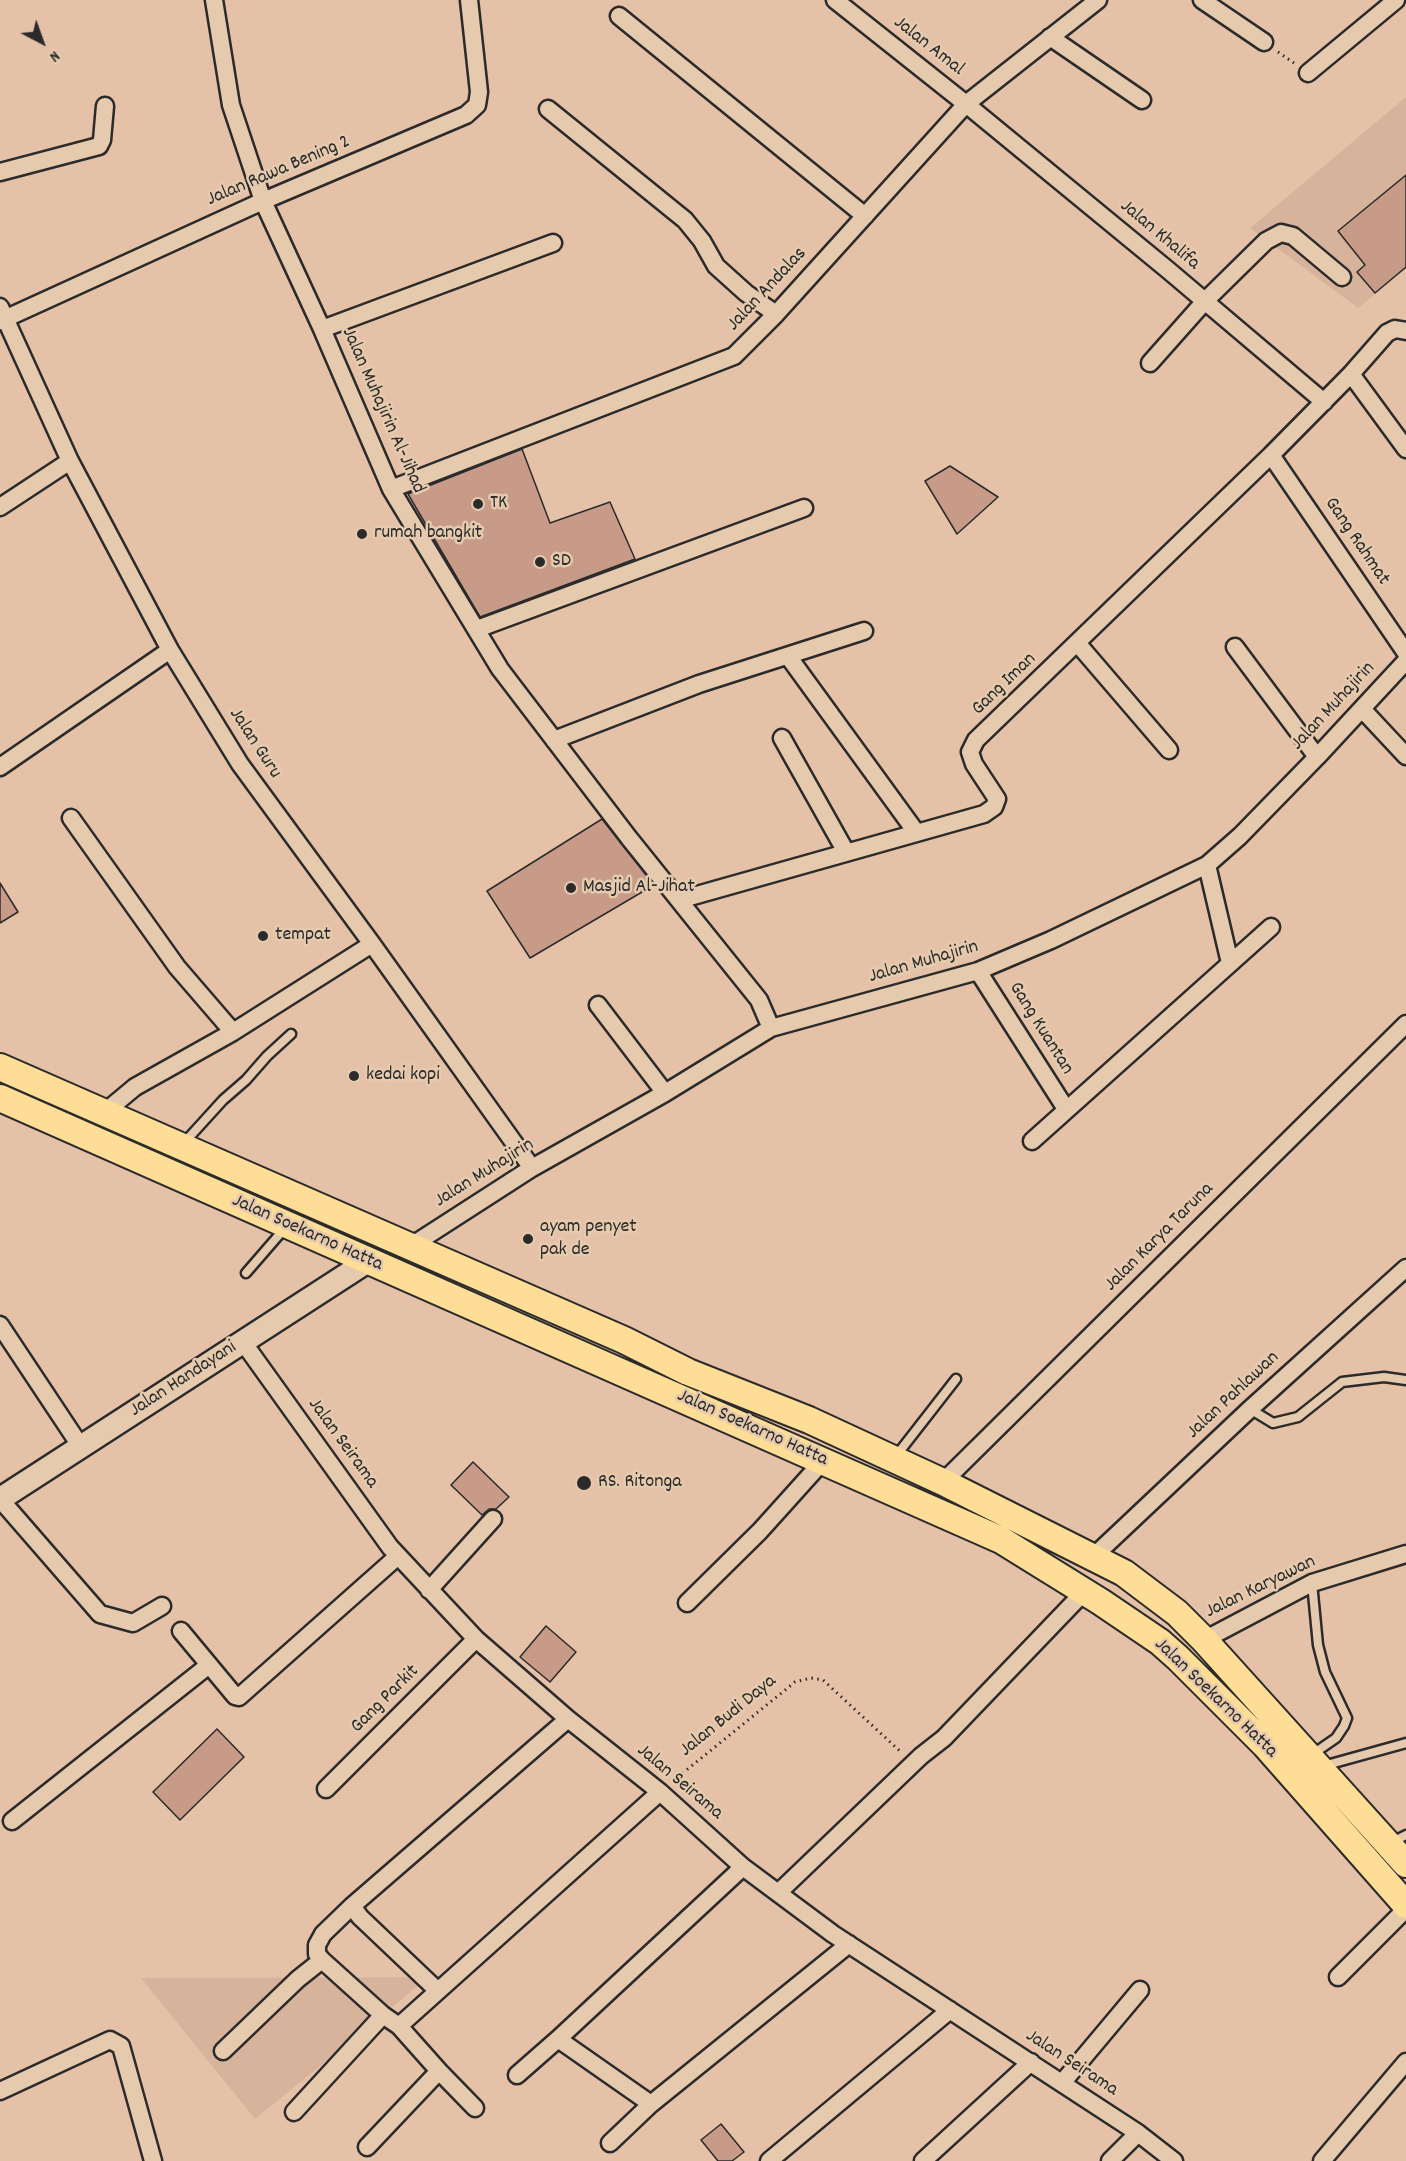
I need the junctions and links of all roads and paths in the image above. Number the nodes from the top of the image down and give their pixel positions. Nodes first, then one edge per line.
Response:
1 (214, 0) edge
2 (469, 0) edge
3 (834, 0) edge
4 (1098, 0) edge
5 (1202, 0) edge
6 (1396, 0) edge
7 (619, 16) dead end
8 (1050, 37) junction
9 (1264, 42) joint
10 (1308, 73) joint
11 (1142, 100) dead end
12 (966, 104) junction
13 (105, 106) dead end
14 (548, 109) dead end
15 (0, 172) edge
16 (263, 201) junction
17 (865, 216) junction
18 (553, 243) dead end
19 (1342, 277) dead end
20 (1205, 301) junction
21 (776, 314) junction
22 (2, 316) edge
23 (322, 329) junction
24 (1406, 331) edge
25 (1150, 363) dead end
26 (1351, 374) junction
27 (1324, 402) junction
28 (1406, 449) edge
29 (1270, 455) junction
30 (70, 461) junction
31 (391, 489) junction
32 (0, 507) edge
33 (804, 508) dead end
34 (477, 629) junction
35 (864, 631) dead end
36 (1077, 644) junction
37 (1235, 647) dead end
38 (170, 650) junction
39 (1406, 653) edge
40 (788, 656) junction
41 (1406, 661) edge
42 (1362, 709) junction
43 (782, 738) dead end
44 (554, 740) junction
45 (1169, 750) dead end
46 (1406, 756) edge
47 (1317, 757) junction
48 (0, 767) edge
49 (71, 818) dead end
50 (916, 832) junction
51 (846, 852) junction
52 (1207, 865) junction
53 (679, 900) junction
54 (1271, 927) dead end
55 (372, 944) junction
56 (1230, 963) junction
57 (978, 971) junction
58 (598, 1005) dead end
59 (1406, 1024) edge
60 (771, 1028) junction
61 (233, 1032) junction
62 (291, 1034) dead end
63 (0, 1067) edge
64 (665, 1093) junction
65 (0, 1098) edge
66 (1066, 1109) junction
67 (105, 1112) junction
68 (1032, 1140) dead end
69 (181, 1146) junction
70 (532, 1168) junction
71 (287, 1225) junction
72 (411, 1246) junction
73 (368, 1261) junction
74 (1406, 1268) edge
75 (246, 1273) dead end
76 (0, 1325) edge
77 (243, 1342) junction
78 (956, 1379) dead end
79 (1406, 1380) edge
80 (1250, 1409) junction
81 (809, 1420) junction
82 (81, 1447) junction
83 (796, 1449) junction
84 (894, 1459) junction
85 (823, 1461) junction
86 (943, 1482) junction
87 (0, 1499) edge
88 (493, 1519) dead end
89 (1406, 1554) edge
90 (398, 1556) junction
91 (1092, 1558) junction
92 (1312, 1583) junction
93 (429, 1590) junction
94 (1084, 1592) junction
95 (687, 1603) dead end
96 (162, 1606) dead end
97 (181, 1631) dead end
98 (476, 1639) junction
99 (1204, 1640) junction
100 (209, 1665) junction
101 (568, 1719) junction
102 (1406, 1743) edge
103 (921, 1756) junction
104 (1315, 1762) junction
105 (326, 1790) dead end
106 (660, 1792) junction
107 (12, 1821) dead end
108 (1397, 1840) edge
109 (1406, 1864) edge
110 (743, 1867) junction
111 (778, 1893) junction
112 (352, 1906) junction
113 (1406, 1907) edge
114 (849, 1944) junction
115 (322, 1959) junction
116 (1338, 1977) dead end
117 (1140, 1990) dead end
118 (438, 1991) junction
119 (950, 2010) junction
120 (383, 2015) junction
121 (399, 2026) junction
122 (558, 2039) junction
123 (223, 2051) dead end
124 (1031, 2062) junction
125 (1406, 2062) edge
126 (439, 2071) junction
127 (517, 2075) dead end
128 (1062, 2083) junction
129 (0, 2091) edge
130 (651, 2104) junction
131 (476, 2108) dead end
132 (294, 2112) dead end
133 (1138, 2133) junction
134 (610, 2143) dead end
135 (367, 2147) dead end
136 (153, 2161) edge
137 (769, 2161) edge
138 (923, 2161) edge
139 (1110, 2161) edge
140 (1174, 2161) edge
141 (1322, 2161) edge

1 - 16 street, Jalan Muhajirin Al-Jihad
2 - 16 street, Jalan Rawa Bening 2
3 - 12 street, Jalan Amal
4 - 8 street, Jalan Andalas
5 - 9 street
6 - 10 street
7 - 17 street
8 - 11 street
8 - 12 street, Jalan Andalas
9 - 10 path
12 - 17 street, Jalan Andalas
12 - 20 street, Jalan Khalifa
13 - 15 street
14 - 21 street
16 - 22 street, Jalan Rawa Bening 2
16 - 23 street, Jalan Muhajirin Al-Jihad
17 - 21 street, Jalan Andalas
18 - 23 street
19 - 20 street
20 - 25 street
20 - 27 street, Jalan Khalifa
21 - 31 street, Jalan Andalas
22 - 30 street, Jalan Guru
23 - 31 street, Jalan Muhajirin Al-Jihad
24 - 26 street, Gang Iman
26 - 27 street, Gang Iman
26 - 28 street
27 - 29 street, Gang Iman
29 - 36 street, Gang Iman
29 - 39 street, Gang Rahmat
30 - 32 street
30 - 38 street, Jalan Guru
31 - 34 street, Jalan Muhajirin Al-Jihad
33 - 34 street
34 - 44 street, Jalan Muhajirin Al-Jihad
35 - 40 street
36 - 45 street
36 - 50 street, Gang Iman
37 - 47 street
38 - 48 street
38 - 55 street, Jalan Guru
40 - 44 street
40 - 50 street
41 - 42 street, Jalan Muhajirin
42 - 46 street
42 - 47 street, Jalan Muhajirin
43 - 51 street
44 - 53 street, Jalan Muhajirin Al-Jihad
47 - 52 street, Jalan Muhajirin
49 - 61 street
50 - 51 street, Gang Iman
51 - 53 street, Gang Iman
52 - 56 street
52 - 57 street, Jalan Muhajirin
53 - 60 street, Jalan Muhajirin Al-Jihad
54 - 56 street
55 - 61 street
55 - 70 street, Jalan Guru
56 - 66 street
57 - 60 street, Jalan Muhajirin
57 - 66 street, Gang Kuantan
58 - 64 street
59 - 86 street, Jalan Karya Taruna
60 - 64 street, Jalan Muhajirin
61 - 67 street
62 - 69 lane
63 - 67 main road, Jalan Soekarno Hatta
64 - 70 street, Jalan Muhajirin
65 - 71 main road, Jalan Soekarno Hatta
66 - 68 street
67 - 69 main road, Jalan Soekarno Hatta
69 - 72 main road, Jalan Soekarno Hatta
70 - 72 street, Jalan Muhajirin
71 - 73 main road, Jalan Soekarno Hatta
71 - 75 lane
72 - 81 main road, Jalan Soekarno Hatta
73 - 77 street, Jalan Handayani
73 - 83 main road, Jalan Soekarno Hatta
74 - 80 street, Jalan Pahlawan
76 - 82 street
77 - 82 street, Jalan Handayani
77 - 90 street, Jalan Seirama
78 - 84 lane
79 - 80 lane
80 - 91 street, Jalan Pahlawan
81 - 83 main road
81 - 84 main road, Jalan Soekarno Hatta
82 - 87 street, Jalan Handayani
83 - 85 main road, Jalan Soekarno Hatta
84 - 86 main road, Jalan Soekarno Hatta
85 - 94 main road, Jalan Soekarno Hatta
85 - 95 street
86 - 91 main road, Jalan Soekarno Hatta
87 - 96 street
88 - 93 street
89 - 92 street, Jalan Karyawan
90 - 93 street, Jalan Seirama
90 - 100 street
91 - 99 main road, Jalan Soekarno Hatta
92 - 99 street, Jalan Karyawan
92 - 104 lane
93 - 98 street, Jalan Seirama
94 - 103 street
94 - 113 main road, Jalan Soekarno Hatta
97 - 100 street
98 - 101 street, Jalan Seirama
98 - 105 street, Gang Parkit
99 - 104 main road, Jalan Soekarno Hatta
100 - 107 street
101 - 106 street, Jalan Seirama
101 - 112 street
102 - 104 lane
103 - 106 path, Jalan Budi Daya
103 - 111 street
104 - 108 main road, Jalan Soekarno Hatta
106 - 110 street, Jalan Seirama
106 - 118 street
108 - 109 main road, Jalan Soekarno Hatta
110 - 111 street, Jalan Seirama
110 - 122 street
111 - 114 street, Jalan Seirama
112 - 115 street
112 - 118 street
113 - 116 street
114 - 119 street, Jalan Seirama
114 - 130 street
115 - 120 street
115 - 123 street
117 - 128 street
118 - 121 street
119 - 124 street, Jalan Seirama
119 - 137 street
120 - 121 street
120 - 132 street
121 - 126 street
122 - 127 street
122 - 130 street
124 - 128 street, Jalan Seirama
124 - 138 street
125 - 141 street
126 - 131 street
126 - 135 street
128 - 133 street, Jalan Seirama
129 - 136 street
130 - 134 street
133 - 139 street
133 - 140 street, Jalan Seirama

